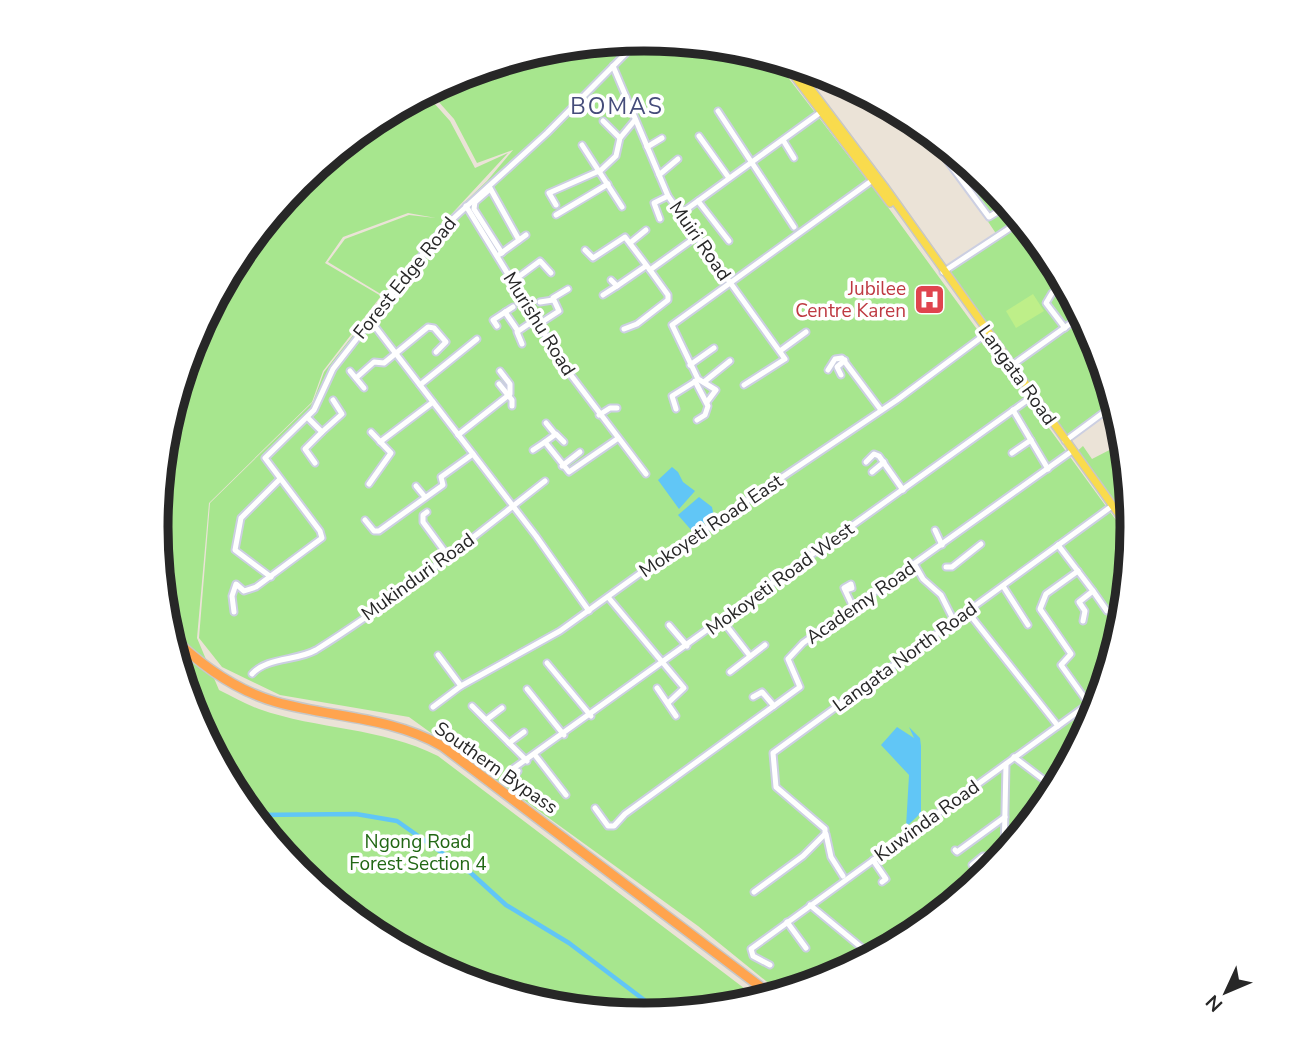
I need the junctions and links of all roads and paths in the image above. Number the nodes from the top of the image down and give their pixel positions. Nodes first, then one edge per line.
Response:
1 (627, 52) edge
2 (613, 66) junction
3 (795, 75) edge
4 (795, 75) edge
5 (718, 111) dead end
6 (821, 112) junction
7 (635, 120) junction
8 (603, 121) dead end
9 (699, 136) dead end
10 (620, 138) junction
11 (662, 138) dead end
12 (783, 140) junction
13 (582, 145) dead end
14 (648, 147) junction
15 (945, 157) edge
16 (794, 158) dead end
17 (678, 159) dead end
18 (751, 163) junction
19 (599, 171) junction
20 (659, 175) junction
21 (729, 178) junction
22 (874, 179) junction
23 (608, 184) junction
24 (490, 187) junction
25 (668, 196) junction
26 (698, 201) junction
27 (556, 205) dead end
28 (466, 206) junction
29 (622, 207) dead end
30 (1000, 210) edge
31 (680, 214) junction
32 (556, 215) dead end
33 (660, 219) dead end
34 (794, 226) dead end
35 (1013, 226) edge
36 (646, 230) dead end
37 (526, 235) dead end
38 (696, 237) junction
39 (519, 240) junction
40 (729, 242) dead end
41 (630, 243) junction
42 (585, 250) dead end
43 (500, 254) junction
44 (648, 268) junction
45 (943, 272) junction
46 (551, 273) dead end
47 (611, 280) dead end
48 (513, 281) junction
49 (729, 283) junction
50 (617, 286) junction
51 (568, 289) dead end
52 (1052, 293) dead end
53 (603, 295) dead end
54 (553, 300) junction
55 (540, 302) dead end
56 (513, 307) dead end
57 (505, 312) junction
58 (370, 320) junction
59 (538, 322) junction
60 (1074, 322) edge
61 (497, 326) dead end
62 (1065, 328) junction
63 (624, 329) dead end
64 (518, 331) junction
65 (806, 332) dead end
66 (987, 333) junction
67 (522, 344) dead end
68 (714, 348) dead end
69 (480, 349) dead end
70 (780, 351) junction
71 (436, 352) dead end
72 (396, 354) junction
73 (845, 360) junction
74 (730, 361) dead end
75 (690, 365) junction
76 (1011, 366) junction
77 (828, 370) dead end
78 (350, 371) dead end
79 (500, 371) dead end
80 (841, 375) dead end
81 (356, 377) junction
82 (699, 380) junction
83 (499, 384) dead end
84 (420, 385) junction
85 (744, 385) dead end
86 (364, 388) dead end
87 (508, 396) junction
88 (1033, 396) junction
89 (333, 400) dead end
90 (433, 402) junction
91 (707, 402) junction
92 (512, 406) dead end
93 (617, 408) dead end
94 (676, 409) dead end
95 (881, 410) junction
96 (1013, 410) junction
97 (1106, 410) edge
98 (600, 415) junction
99 (308, 418) junction
100 (697, 420) dead end
101 (546, 423) dead end
102 (322, 432) junction
103 (370, 432) dead end
104 (555, 434) junction
105 (458, 435) junction
106 (617, 439) junction
107 (1031, 440) junction
108 (1065, 441) junction
109 (380, 442) junction
110 (545, 442) junction
111 (564, 442) dead end
112 (300, 443) dead end
113 (305, 449) junction
114 (533, 450) dead end
115 (580, 452) dead end
116 (1072, 452) junction
117 (1012, 453) dead end
118 (473, 454) junction
119 (866, 462) dead end
120 (314, 463) dead end
121 (884, 463) junction
122 (562, 466) junction
123 (1048, 469) junction
124 (872, 472) dead end
125 (646, 474) dead end
126 (280, 479) junction
127 (545, 481) dead end
128 (369, 484) dead end
129 (416, 486) dead end
130 (903, 490) junction
131 (425, 497) junction
132 (1120, 506) edge
133 (514, 508) junction
134 (1114, 509) junction
135 (427, 512) dead end
136 (1121, 518) edge
137 (365, 520) dead end
138 (935, 530) dead end
139 (981, 544) dead end
140 (942, 545) junction
141 (1058, 545) junction
142 (448, 556) junction
143 (915, 565) junction
144 (946, 568) dead end
145 (1077, 572) junction
146 (271, 577) junction
147 (1003, 586) junction
148 (845, 590) dead end
149 (1093, 591) junction
150 (608, 597) junction
151 (854, 609) junction
152 (1112, 609) dead end
153 (589, 611) junction
154 (967, 611) junction
155 (234, 612) dead end
156 (722, 620) junction
157 (954, 621) junction
158 (1083, 621) dead end
159 (669, 625) dead end
160 (1028, 625) dead end
161 (765, 645) dead end
162 (183, 646) edge
163 (687, 646) junction
164 (185, 654) edge
165 (438, 655) dead end
166 (750, 656) junction
167 (547, 663) dead end
168 (663, 663) junction
169 (730, 672) dead end
170 (252, 674) dead end
171 (461, 686) junction
172 (657, 688) dead end
173 (527, 689) dead end
174 (753, 697) dead end
175 (1088, 702) edge
176 (668, 703) junction
177 (472, 706) dead end
178 (774, 706) junction
179 (1087, 706) edge
180 (433, 707) dead end
181 (502, 708) dead end
182 (591, 716) junction
183 (676, 716) dead end
184 (486, 720) junction
185 (1058, 726) junction
186 (524, 732) dead end
187 (564, 735) junction
188 (509, 743) junction
189 (535, 755) junction
190 (1014, 757) junction
191 (527, 761) junction
192 (1006, 764) junction
193 (516, 770) dead end
194 (1047, 782) edge
195 (566, 795) dead end
196 (595, 808) dead end
197 (1005, 817) junction
198 (825, 834) junction
199 (1004, 841) edge
200 (955, 850) dead end
201 (990, 857) edge
202 (873, 860) junction
203 (972, 865) dead end
204 (843, 876) dead end
205 (882, 882) dead end
206 (754, 892) dead end
207 (810, 905) junction
208 (786, 922) junction
209 (806, 948) dead end
210 (864, 950) edge
211 (770, 965) dead end
212 (760, 990) edge
213 (760, 990) edge

1 - 2 street, Forest Edge Road
2 - 7 street, Muiri Road
2 - 24 street, Forest Edge Road
3 - 6 main road, Langata Road
4 - 22 main road, Langata Road
5 - 18 street
6 - 12 street
6 - 22 main road, Langata Road
7 - 10 street
7 - 14 street, Muiri Road
8 - 10 street
9 - 21 street
10 - 19 street
11 - 14 street
12 - 16 street
12 - 18 street
13 - 19 street
14 - 20 street, Muiri Road
15 - 30 street
17 - 20 street
18 - 21 street
18 - 34 street
19 - 23 street
19 - 27 street
20 - 25 street, Muiri Road
21 - 26 street
22 - 45 main road, Langata Road
22 - 49 street
23 - 29 street
23 - 32 street
24 - 28 street, Forest Edge Road
24 - 39 street
24 - 43 street
25 - 31 street, Muiri Road
25 - 33 street
26 - 31 street
26 - 40 street
28 - 43 street, Murishu Road
28 - 58 street, Forest Edge Road
31 - 38 street, Muiri Road
35 - 45 street
36 - 41 street
37 - 39 street
38 - 44 street
38 - 49 street, Muiri Road
39 - 43 street
41 - 42 street
41 - 44 street
43 - 48 street, Murishu Road
44 - 50 street
44 - 63 street
45 - 66 main road, Langata Road
46 - 48 street
47 - 50 street
48 - 59 street, Murishu Road
49 - 70 street, Muiri Road
49 - 75 street
50 - 53 street
51 - 54 street
52 - 62 street
54 - 55 street
54 - 59 street
56 - 57 street
57 - 61 street
57 - 64 street
58 - 72 street
58 - 99 street, Forest Edge Road
59 - 64 street
59 - 98 street, Murishu Road
60 - 62 street
62 - 76 street
64 - 67 street
65 - 70 street
66 - 76 main road, Langata Road
66 - 95 street, Mokoyeti Road East
68 - 75 street
69 - 84 street
70 - 85 street
71 - 72 street
72 - 81 street
72 - 84 street
73 - 77 street
73 - 80 street
73 - 95 street
74 - 82 street
75 - 82 street
76 - 88 main road, Langata Road
78 - 81 street
79 - 87 street
81 - 86 street
82 - 91 street
82 - 91 street
82 - 94 street
83 - 87 street
84 - 90 street
87 - 92 street
87 - 105 street
88 - 96 street, Mokoyeti Road West
88 - 108 main road, Langata Road
89 - 102 street
90 - 105 street
90 - 109 street
91 - 100 street
93 - 98 street
95 - 150 street, Mokoyeti Road East
96 - 107 street
96 - 130 street, Mokoyeti Road West
97 - 108 street
98 - 106 street, Murishu Road
99 - 102 street
99 - 126 street, Forest Edge Road
101 - 104 street
102 - 113 street
103 - 109 street
104 - 110 street
104 - 111 street
105 - 118 street
106 - 122 street
106 - 125 street, Murishu Road
107 - 117 street
107 - 123 street
108 - 116 main road, Langata Road
109 - 128 street
110 - 114 street
110 - 122 street
112 - 113 street
113 - 120 street
115 - 122 street
116 - 123 street, Academy Road
116 - 134 main road, Langata Road
118 - 131 street
118 - 133 street
119 - 121 street
121 - 124 street
121 - 130 street
123 - 140 street, Academy Road
126 - 146 street
126 - 146 street
127 - 133 street, Mukinduri Road
129 - 131 street
130 - 156 street, Mokoyeti Road West
131 - 137 street
132 - 134 street, Langata North Road
133 - 142 street, Mukinduri Road
133 - 153 street
134 - 136 main road, Langata Road
134 - 141 street, Langata North Road
135 - 142 street
138 - 140 street
139 - 144 street
140 - 143 street, Academy Road
141 - 145 street
141 - 147 street, Langata North Road
142 - 170 street, Mukinduri Road
143 - 151 street, Academy Road
143 - 157 street
145 - 149 street
145 - 175 street
146 - 155 street
147 - 154 street, Langata North Road
147 - 160 street
148 - 151 street
149 - 152 street
149 - 158 street
150 - 153 street, Mokoyeti Road East
150 - 168 street
151 - 178 street, Academy Road
153 - 171 street, Mokoyeti Road East
154 - 157 street, Langata North Road
154 - 185 street
156 - 163 street, Mokoyeti Road West
156 - 166 street
157 - 198 street, Langata North Road
159 - 163 street
161 - 166 street
162 - 212 highway, Southern Bypass
163 - 168 street, Mokoyeti Road West
164 - 213 highway, Southern Bypass
165 - 171 street
166 - 169 street
167 - 182 street
168 - 176 street
168 - 182 street, Mokoyeti Road West
171 - 180 street, Mokoyeti Road East
172 - 176 street
173 - 187 street
174 - 178 street
176 - 183 street
177 - 184 street
178 - 196 street, Academy Road
179 - 185 street, Kuwinda Road
181 - 184 street
182 - 187 street, Mokoyeti Road West
184 - 188 street
185 - 190 street, Kuwinda Road
186 - 188 street
187 - 189 street, Mokoyeti Road West
188 - 191 street
189 - 191 street, Mokoyeti Road West
189 - 195 street
190 - 192 street, Kuwinda Road
190 - 194 street
191 - 193 street, Mokoyeti Road West
192 - 197 street
192 - 202 street, Kuwinda Road
197 - 199 street
197 - 200 street
198 - 204 street
198 - 206 street
201 - 203 street
202 - 205 street
202 - 207 street, Kuwinda Road
207 - 208 street, Kuwinda Road
207 - 210 street
208 - 209 street
208 - 211 street, Kuwinda Road

